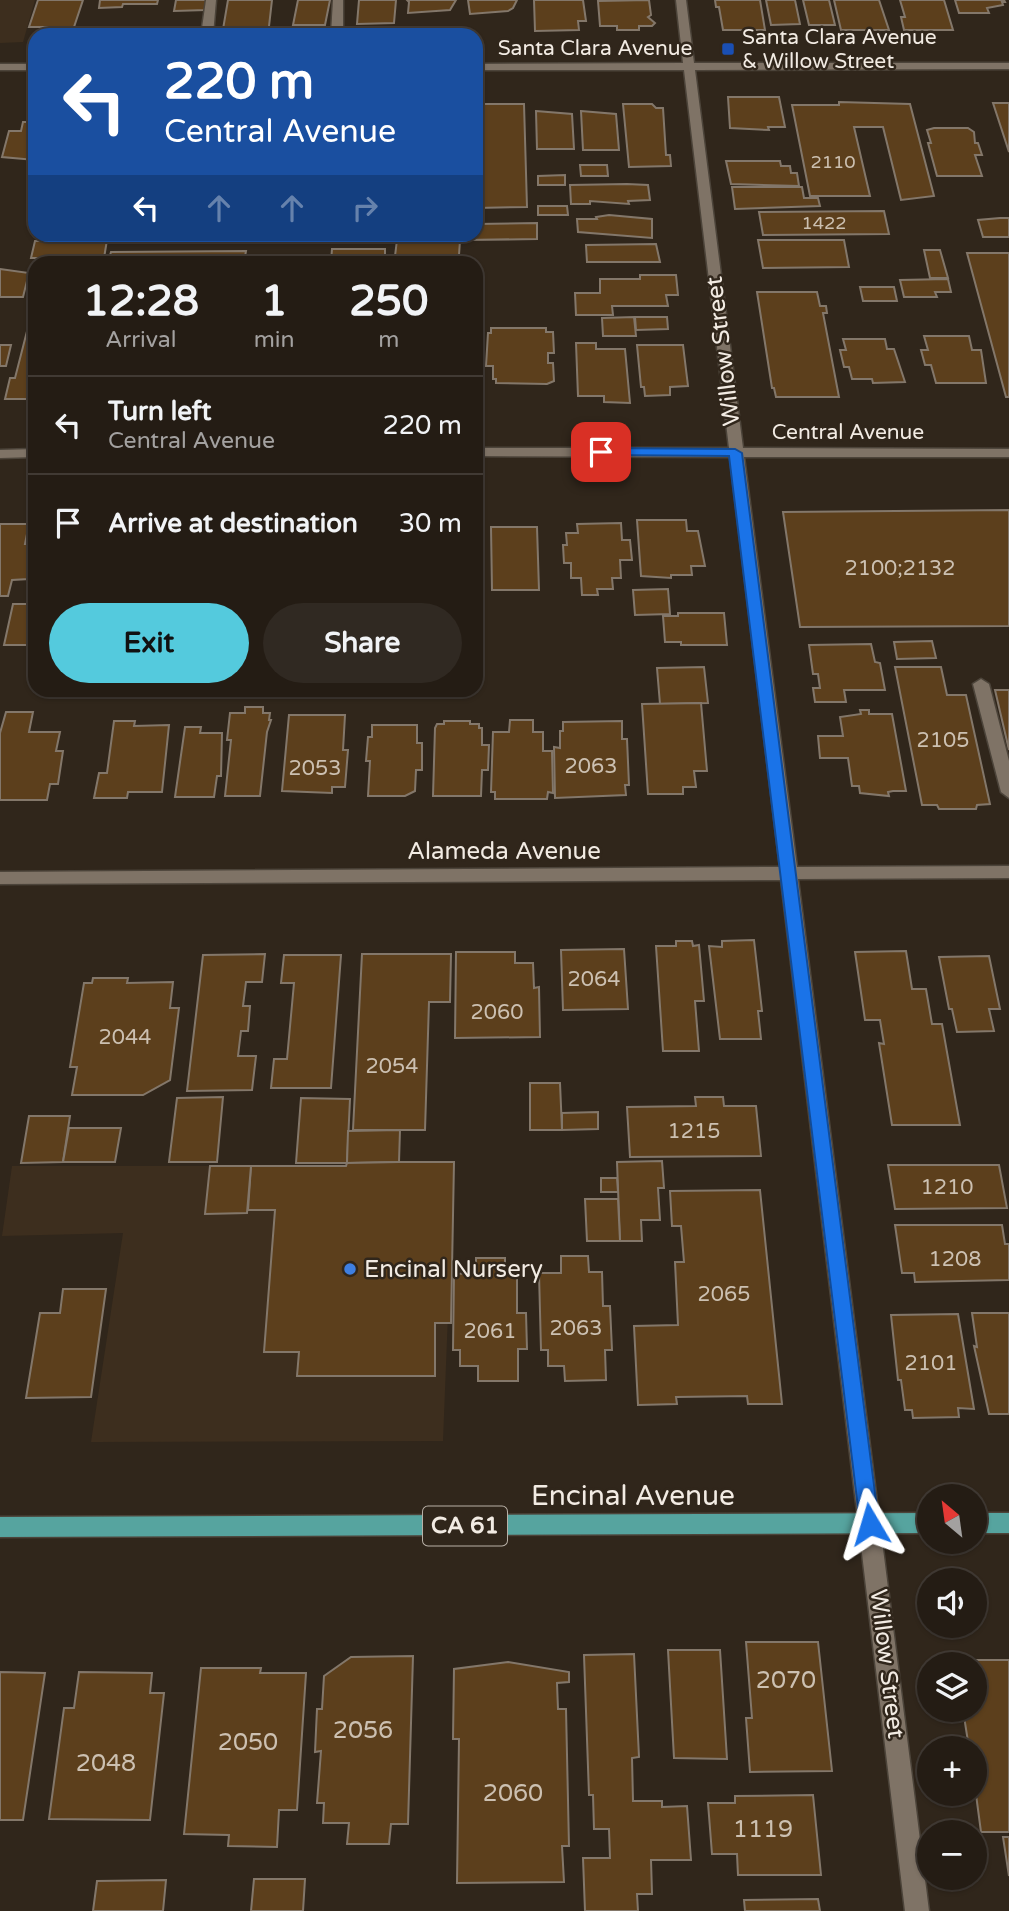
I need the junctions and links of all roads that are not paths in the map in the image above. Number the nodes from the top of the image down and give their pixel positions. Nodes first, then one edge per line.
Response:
1 (211, 0) edge
2 (338, 0) edge
3 (681, 0) edge
4 (208, 28) edge
5 (337, 28) edge
6 (1009, 66) edge
7 (0, 67) edge
8 (28, 67) edge
9 (483, 67) edge
10 (689, 67) junction
11 (483, 452) edge
12 (28, 453) edge
13 (735, 453) junction
14 (1009, 453) edge
15 (0, 454) edge
16 (981, 684) dead end
17 (1009, 792) edge
18 (1009, 872) edge
19 (788, 873) junction
20 (0, 878) edge
21 (870, 1524) junction
22 (917, 1524) edge
23 (987, 1524) edge
24 (1009, 1524) edge
25 (0, 1527) edge
26 (917, 1911) edge

1 - 4 street
2 - 5 street
3 - 10 street, Willow Street
6 - 10 street, Santa Clara Avenue
7 - 8 street
9 - 10 street, Santa Clara Avenue
10 - 13 street, Willow Street
11 - 13 street, Central Avenue
12 - 15 street
13 - 14 street, Central Avenue
13 - 19 street, Willow Street
16 - 17 street
18 - 19 street, Alameda Avenue
19 - 20 street, Alameda Avenue
19 - 21 street, Willow Street
21 - 22 main road, Encinal Avenue / CA 61
21 - 25 main road, Encinal Avenue / CA 61
21 - 26 street, Willow Street
23 - 24 main road

